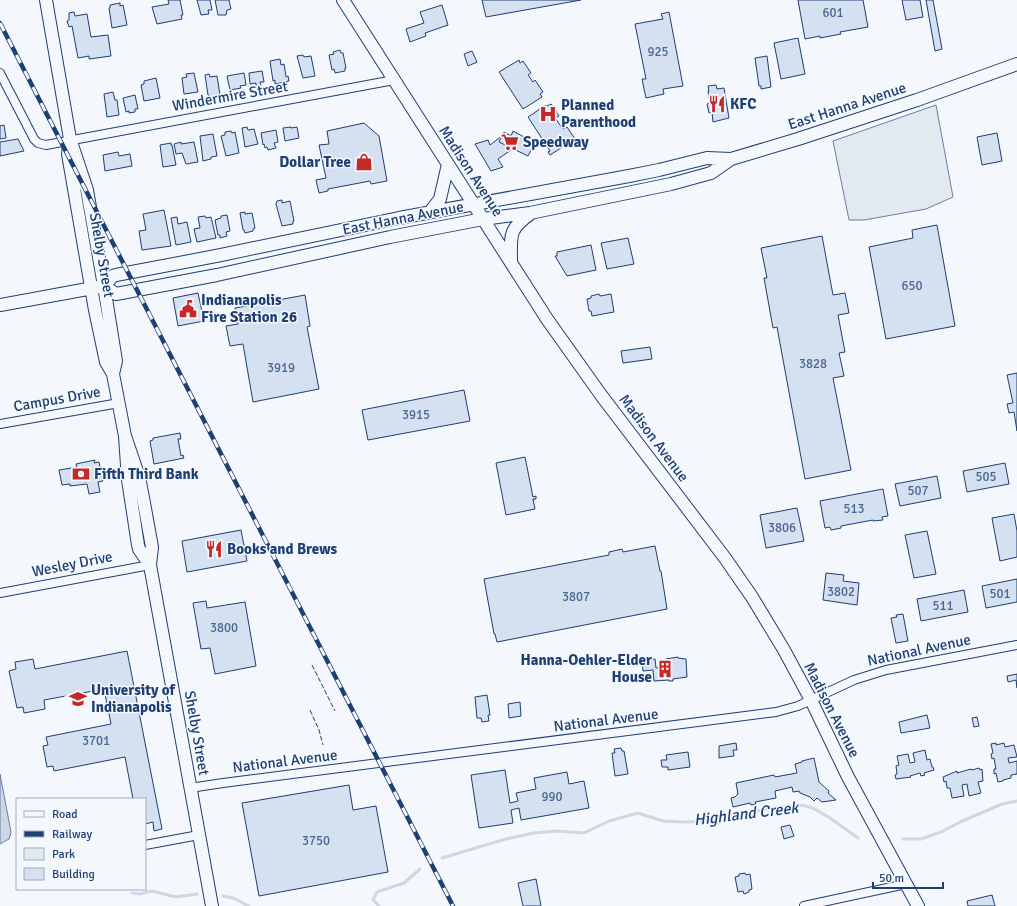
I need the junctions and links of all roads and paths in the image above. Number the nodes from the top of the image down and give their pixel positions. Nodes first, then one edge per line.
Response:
1 (47, 0) edge
2 (343, 0) edge
3 (1017, 64) edge
4 (1017, 71) edge
5 (0, 73) edge
6 (394, 80) junction
7 (972, 80) junction
8 (70, 139) junction
9 (731, 159) junction
10 (448, 164) junction
11 (474, 204) junction
12 (430, 212) junction
13 (530, 214) junction
14 (483, 219) junction
15 (511, 261) junction
16 (104, 286) junction
17 (91, 288) junction
18 (0, 305) edge
19 (113, 374) junction
20 (119, 403) junction
21 (0, 424) edge
22 (150, 565) junction
23 (0, 593) edge
24 (1017, 645) edge
25 (811, 700) junction
26 (190, 788) junction
27 (199, 834) junction
28 (146, 845) edge
29 (906, 884) junction
30 (212, 906) edge
31 (804, 906) edge
32 (918, 906) edge

1 - 8 main road, Shelby Street
2 - 6 main road, Madison Avenue
3 - 7 main road, East Hanna Avenue
4 - 7 main road, East Hanna Avenue
5 - 8 street, Windermire Street
6 - 8 street, Windermire Street
6 - 10 main road, Madison Avenue
7 - 9 main road, East Hanna Avenue
8 - 16 main road, Shelby Street
8 - 17 main road, Shelby Street
9 - 11 main road, East Hanna Avenue
9 - 13 main road, East Hanna Avenue
10 - 11 main road, Madison Avenue
10 - 12 main road
11 - 12 main road, East Hanna Avenue
11 - 14 main road, Madison Avenue
12 - 16 main road, East Hanna Avenue
13 - 14 main road, East Hanna Avenue
13 - 15 main road
14 - 15 main road, Madison Avenue
14 - 16 main road, East Hanna Avenue
15 - 25 main road, Madison Avenue
16 - 17 main road, East Hanna Avenue
16 - 19 main road, Shelby Street
17 - 18 main road, East Hanna Avenue
17 - 19 main road, Shelby Street
19 - 20 main road, Shelby Street
20 - 21 street, Campus Drive
20 - 22 main road, Shelby Street
22 - 23 street, Wesley Drive
22 - 26 main road, Shelby Street
24 - 25 street, National Avenue
25 - 26 street, National Avenue
25 - 29 main road, Madison Avenue
26 - 27 main road, Shelby Street
27 - 28 street
27 - 30 main road, Shelby Street
29 - 31 street
29 - 32 main road, Madison Avenue

